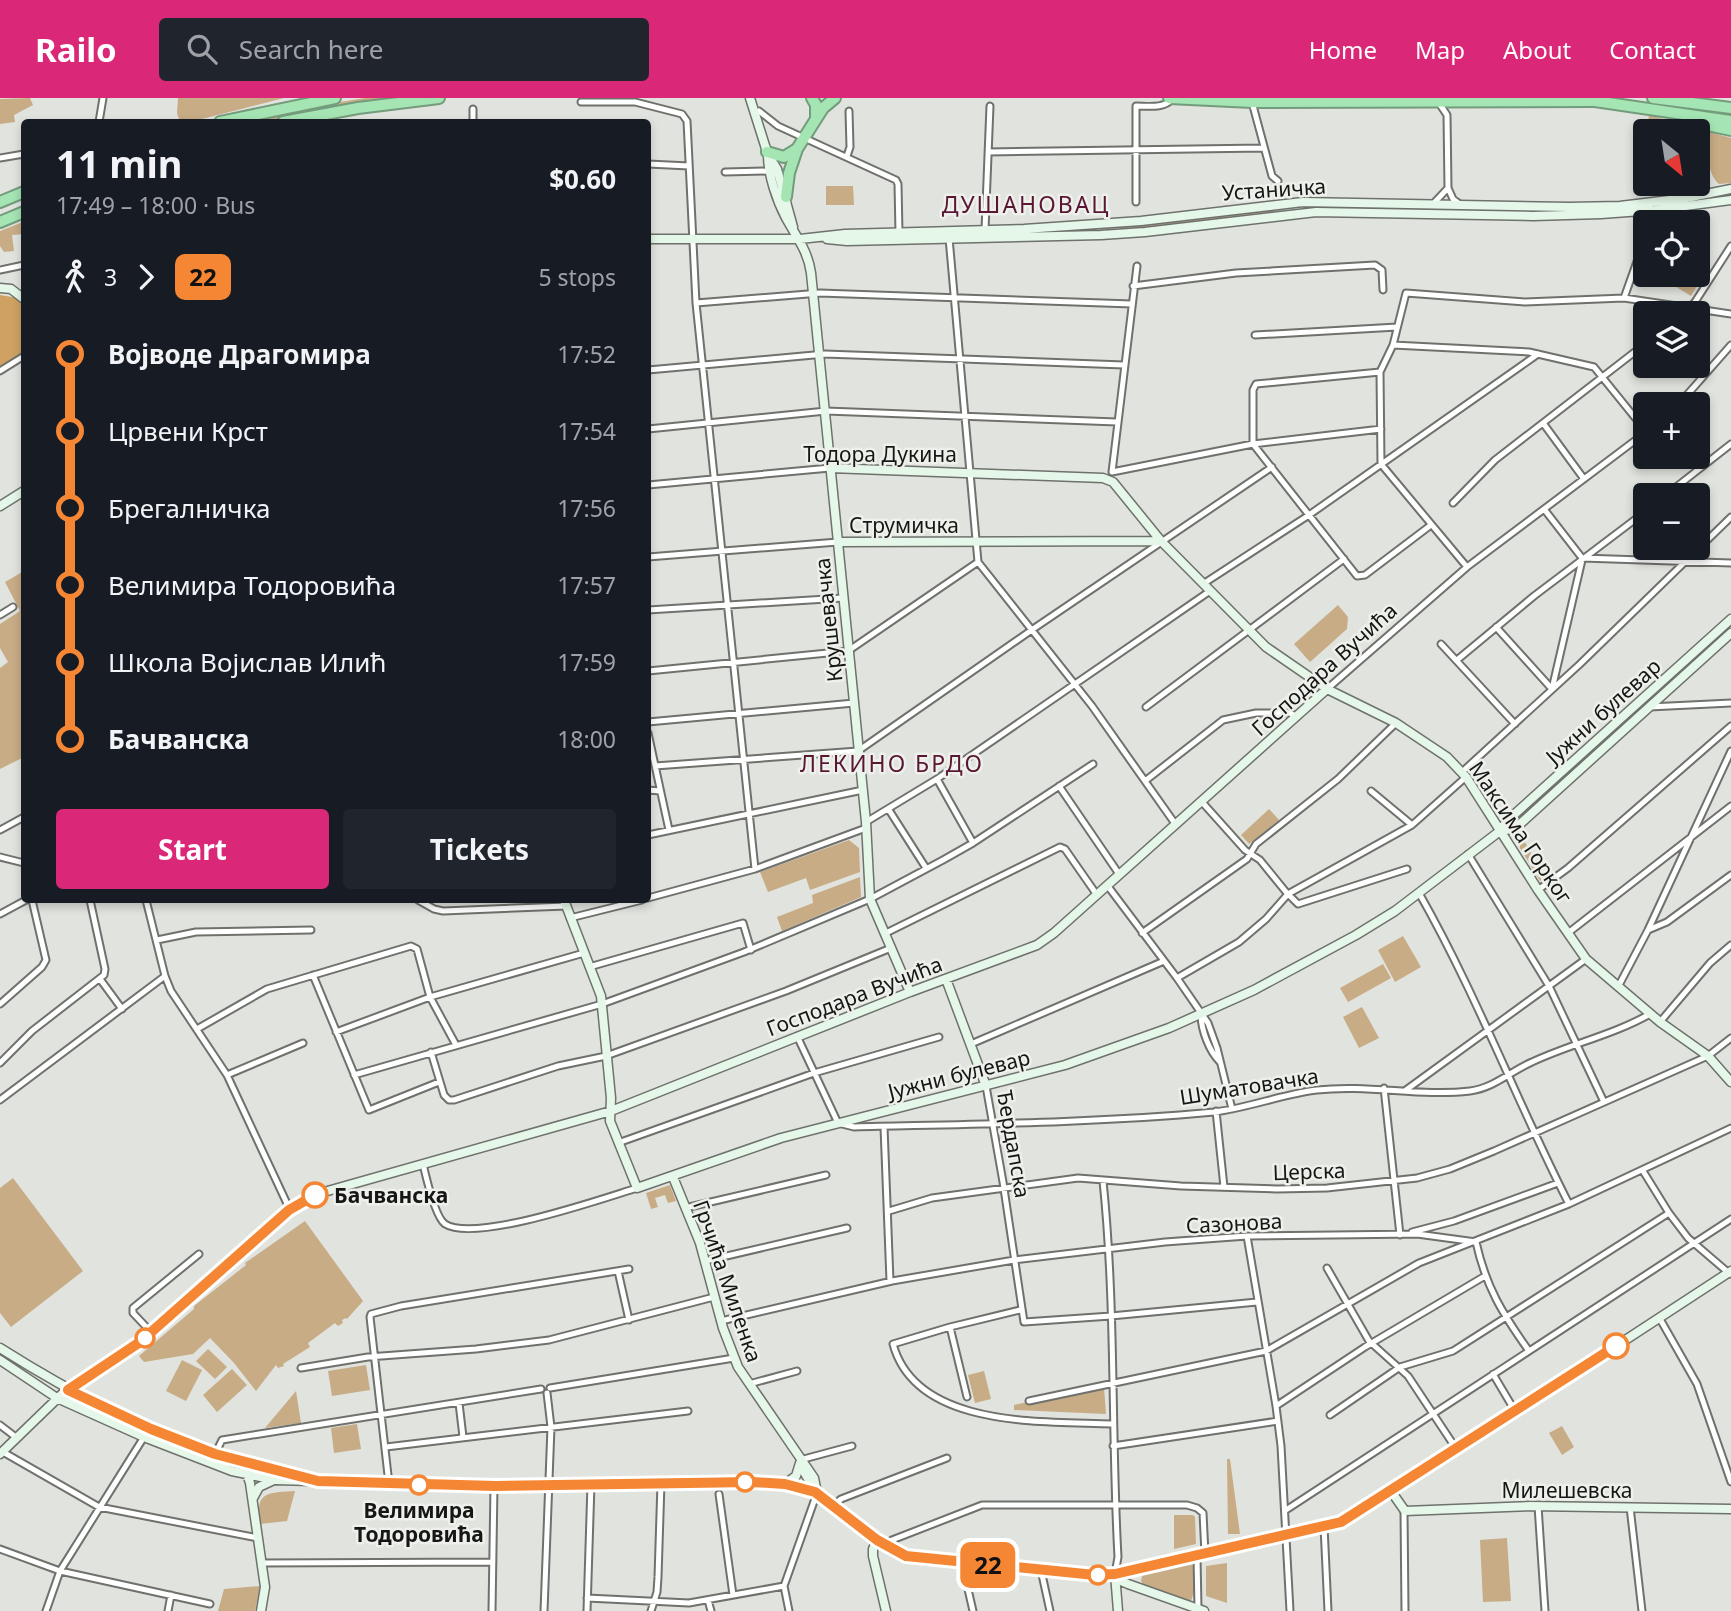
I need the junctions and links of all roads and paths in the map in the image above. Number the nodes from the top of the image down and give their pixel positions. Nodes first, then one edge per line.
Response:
1 (103, 98) edge
2 (335, 98) edge
3 (439, 98) edge
4 (750, 98) edge
5 (812, 98) edge
6 (835, 98) edge
7 (1171, 98) edge
8 (1653, 98) edge
9 (1588, 99) edge
10 (1437, 101) junction
11 (1457, 101) junction
12 (581, 102) dead end
13 (1252, 102) junction
14 (990, 106) dead end
15 (472, 108) dead end
16 (1647, 108) junction
17 (1731, 108) edge
18 (760, 111) dead end
19 (849, 111) dead end
20 (1447, 115) junction
21 (816, 118) junction
22 (100, 119) edge
23 (234, 119) edge
24 (299, 119) edge
25 (473, 119) edge
26 (1731, 121) edge
27 (1731, 130) edge
28 (806, 138) junction
29 (1263, 148) junction
30 (797, 149) junction
31 (1136, 150) junction
32 (988, 152) junction
33 (767, 154) junction
34 (21, 155) edge
35 (847, 156) junction
36 (0, 158) edge
37 (651, 164) edge
38 (689, 166) junction
39 (769, 171) junction
40 (725, 172) dead end
41 (1278, 181) dead end
42 (1448, 188) junction
43 (1731, 189) edge
44 (21, 193) edge
45 (786, 197) junction
46 (1731, 200) edge
47 (0, 202) edge
48 (1136, 202) dead end
49 (1431, 205) junction
50 (1463, 206) junction
51 (21, 213) edge
52 (0, 222) edge
53 (793, 229) junction
54 (985, 230) junction
55 (949, 234) junction
56 (899, 236) junction
57 (651, 239) edge
58 (693, 239) junction
59 (800, 239) junction
60 (1731, 246) edge
61 (21, 266) edge
62 (1137, 266) dead end
63 (0, 270) edge
64 (1633, 273) edge
65 (1133, 286) junction
66 (0, 288) edge
67 (1383, 290) dead end
68 (813, 293) junction
69 (21, 297) edge
70 (954, 298) junction
71 (1624, 298) junction
72 (1644, 301) edge
73 (1694, 301) edge
74 (696, 303) junction
75 (1132, 304) junction
76 (1710, 311) edge
77 (1731, 314) edge
78 (1397, 327) junction
79 (1255, 335) dead end
80 (1393, 345) junction
81 (1731, 345) edge
82 (1633, 353) edge
83 (819, 354) junction
84 (1538, 354) junction
85 (21, 358) edge
86 (961, 358) junction
87 (702, 364) junction
88 (1124, 365) junction
89 (651, 370) edge
90 (0, 371) edge
91 (1380, 372) junction
92 (1603, 376) junction
93 (1690, 392) edge
94 (826, 411) junction
95 (1633, 415) edge
96 (965, 416) junction
97 (707, 422) junction
98 (1117, 422) junction
99 (1543, 423) junction
100 (651, 429) edge
101 (1381, 429) junction
102 (1633, 440) edge
103 (1253, 444) junction
104 (1731, 444) edge
105 (1381, 464) junction
106 (1272, 467) junction
107 (830, 468) junction
108 (972, 473) junction
109 (1112, 477) junction
110 (713, 479) junction
111 (1584, 479) junction
112 (1681, 483) edge
113 (651, 485) edge
114 (21, 493) edge
115 (1453, 503) dead end
116 (0, 506) edge
117 (1544, 509) junction
118 (1309, 514) junction
119 (1731, 517) edge
120 (1633, 521) edge
121 (1431, 525) junction
122 (1161, 541) junction
123 (838, 542) junction
124 (977, 542) junction
125 (721, 551) junction
126 (651, 557) edge
127 (1582, 558) junction
128 (1343, 559) junction
129 (978, 562) junction
130 (1687, 562) junction
131 (1731, 563) edge
132 (1466, 567) junction
133 (1203, 584) junction
134 (1210, 592) junction
135 (843, 598) junction
136 (727, 605) junction
137 (13, 607) dead end
138 (651, 610) edge
139 (0, 615) edge
140 (1731, 619) edge
141 (1496, 627) junction
142 (1031, 630) junction
143 (1249, 632) junction
144 (1731, 633) edge
145 (1441, 643) dead end
146 (848, 651) junction
147 (1457, 660) junction
148 (733, 663) junction
149 (651, 671) edge
150 (1074, 684) junction
151 (1327, 689) junction
152 (1552, 690) junction
153 (853, 703) junction
154 (1731, 703) edge
155 (1146, 707) dead end
156 (1649, 707) junction
157 (738, 713) junction
158 (1297, 717) junction
159 (651, 722) edge
160 (1396, 723) junction
161 (1515, 724) junction
162 (1731, 726) edge
163 (651, 747) edge
164 (858, 751) junction
165 (1731, 751) edge
166 (743, 760) junction
167 (1093, 764) dead end
168 (655, 766) junction
169 (1464, 775) junction
170 (937, 779) junction
171 (1145, 781) junction
172 (1059, 786) junction
173 (651, 790) edge
174 (863, 790) junction
175 (660, 791) junction
176 (1371, 791) dead end
177 (1202, 802) junction
178 (1731, 806) edge
179 (890, 810) junction
180 (749, 814) junction
181 (21, 819) edge
182 (866, 825) junction
183 (1176, 825) junction
184 (1412, 825) junction
185 (0, 830) edge
186 (669, 830) junction
187 (1500, 831) junction
188 (651, 834) edge
189 (1691, 837) junction
190 (973, 843) junction
191 (1251, 854) junction
192 (1468, 854) junction
193 (0, 857) edge
194 (21, 862) edge
195 (926, 868) junction
196 (755, 869) junction
197 (1407, 869) dead end
198 (1119, 874) junction
199 (1731, 875) edge
200 (1107, 886) junction
201 (1538, 890) junction
202 (1419, 893) junction
203 (1288, 894) junction
204 (1097, 895) junction
205 (651, 897) edge
206 (870, 899) junction
207 (21, 903) edge
208 (33, 903) edge
209 (91, 903) edge
210 (147, 903) edge
211 (423, 903) edge
212 (565, 903) edge
213 (630, 903) edge
214 (0, 914) edge
215 (570, 918) junction
216 (311, 930) dead end
217 (1648, 930) junction
218 (886, 933) junction
219 (1142, 933) junction
220 (1568, 934) junction
221 (157, 940) junction
222 (1731, 945) edge
223 (891, 948) junction
224 (751, 950) junction
225 (584, 953) junction
226 (1586, 959) junction
227 (1164, 961) junction
228 (589, 967) junction
229 (313, 975) junction
230 (165, 976) junction
231 (1177, 978) junction
232 (100, 979) junction
233 (946, 979) junction
234 (1549, 986) junction
235 (1618, 987) junction
236 (910, 992) junction
237 (430, 997) junction
238 (0, 1004) edge
239 (602, 1004) junction
240 (122, 1009) junction
241 (1201, 1014) junction
242 (1650, 1014) junction
243 (1660, 1022) junction
244 (197, 1029) junction
245 (1488, 1031) junction
246 (336, 1032) junction
247 (797, 1036) junction
248 (939, 1037) dead end
249 (1731, 1038) edge
250 (303, 1043) dead end
251 (971, 1044) junction
252 (456, 1045) junction
253 (1577, 1045) junction
254 (431, 1052) junction
255 (606, 1056) junction
256 (1708, 1056) junction
257 (0, 1063) edge
258 (814, 1073) junction
259 (226, 1075) junction
260 (354, 1075) junction
261 (1509, 1075) junction
262 (439, 1082) junction
263 (1731, 1082) edge
264 (986, 1086) junction
265 (1384, 1088) junction
266 (1406, 1090) junction
267 (0, 1100) edge
268 (1604, 1102) junction
269 (1232, 1109) junction
270 (611, 1111) junction
271 (1216, 1111) junction
272 (838, 1122) junction
273 (994, 1125) junction
274 (884, 1127) junction
275 (1731, 1128) edge
276 (1534, 1134) junction
277 (618, 1143) junction
278 (423, 1164) junction
279 (1643, 1171) junction
280 (826, 1175) dead end
281 (673, 1177) junction
282 (1103, 1181) junction
283 (1396, 1182) junction
284 (1558, 1183) junction
285 (1004, 1187) junction
286 (637, 1188) junction
287 (1224, 1188) junction
288 (1569, 1204) junction
289 (685, 1208) junction
290 (289, 1210) junction
291 (889, 1211) junction
292 (1669, 1213) junction
293 (1731, 1219) edge
294 (847, 1228) dead end
295 (1400, 1235) junction
296 (1247, 1236) junction
297 (1476, 1242) junction
298 (1693, 1243) junction
299 (1109, 1249) junction
300 (199, 1254) dead end
301 (1014, 1260) junction
302 (705, 1261) junction
303 (1327, 1268) dead end
304 (629, 1269) dead end
305 (618, 1271) junction
306 (1730, 1273) edge
307 (1485, 1276) junction
308 (890, 1281) junction
309 (715, 1297) junction
310 (1258, 1302) junction
311 (1348, 1303) junction
312 (1020, 1310) junction
313 (1111, 1317) junction
314 (1505, 1317) junction
315 (1660, 1319) junction
316 (629, 1320) junction
317 (721, 1321) junction
318 (950, 1327) junction
319 (151, 1332) junction
320 (1371, 1344) junction
321 (0, 1348) edge
322 (1266, 1351) junction
323 (1529, 1351) junction
324 (374, 1358) junction
325 (734, 1358) junction
326 (0, 1360) edge
327 (1400, 1367) junction
328 (301, 1368) dead end
329 (797, 1371) dead end
330 (1493, 1374) junction
331 (1111, 1382) junction
332 (748, 1385) junction
333 (68, 1390) junction
334 (546, 1390) junction
335 (967, 1397) dead end
336 (57, 1398) junction
337 (1029, 1401) dead end
338 (459, 1403) junction
339 (1276, 1406) junction
340 (688, 1411) dead end
341 (1515, 1411) junction
342 (1434, 1413) junction
343 (383, 1416) junction
344 (1330, 1416) dead end
345 (1278, 1421) junction
346 (1112, 1424) junction
347 (0, 1425) edge
348 (551, 1427) junction
349 (144, 1437) junction
350 (463, 1437) junction
351 (17, 1438) junction
352 (852, 1446) dead end
353 (1113, 1446) junction
354 (386, 1447) junction
355 (1457, 1450) junction
356 (1, 1453) edge
357 (215, 1454) junction
358 (947, 1458) dead end
359 (237, 1461) junction
360 (801, 1462) junction
361 (248, 1475) junction
362 (275, 1480) junction
363 (318, 1481) junction
364 (1731, 1482) edge
365 (661, 1483) junction
366 (389, 1484) junction
367 (591, 1484) junction
368 (785, 1484) junction
369 (549, 1485) junction
370 (495, 1486) junction
371 (1391, 1491) junction
372 (817, 1493) junction
373 (719, 1494) dead end
374 (253, 1501) junction
375 (834, 1505) junction
376 (1115, 1505) junction
377 (1538, 1506) junction
378 (99, 1507) junction
379 (1630, 1507) junction
380 (1731, 1509) edge
381 (1286, 1510) junction
382 (1404, 1511) junction
383 (1324, 1526) junction
384 (1287, 1535) junction
385 (258, 1538) junction
386 (877, 1540) junction
387 (886, 1545) junction
388 (0, 1549) edge
389 (1201, 1555) junction
390 (493, 1562) junction
391 (262, 1563) junction
392 (962, 1563) junction
393 (1140, 1569) junction
394 (1041, 1570) junction
395 (60, 1571) junction
396 (1115, 1574) junction
397 (784, 1586) junction
398 (1143, 1590) junction
399 (171, 1595) junction
400 (733, 1595) junction
401 (587, 1598) junction
402 (708, 1600) junction
403 (654, 1601) junction
404 (210, 1604) dead end
405 (1201, 1610) edge
406 (46, 1611) edge
407 (167, 1611) edge
408 (261, 1611) edge
409 (492, 1611) edge
410 (544, 1611) edge
411 (587, 1611) edge
412 (652, 1611) edge
413 (711, 1611) edge
414 (789, 1611) edge
415 (886, 1611) edge
416 (973, 1611) edge
417 (1050, 1611) edge
418 (1118, 1611) edge
419 (1290, 1611) edge
420 (1328, 1611) edge
421 (1405, 1611) edge
422 (1545, 1611) edge
423 (1642, 1611) edge

1 - 22 street
2 - 23 highway
3 - 24 highway
4 - 33 main road
5 - 21 highway
6 - 21 highway
7 - 13 highway
7 - 31 street
8 - 17 highway
9 - 11 highway
9 - 16 highway
10 - 11 highway
10 - 13 highway
10 - 20 street
11 - 20 street
12 - 38 street
13 - 29 street
14 - 32 street
15 - 25 street
16 - 26 highway
16 - 27 highway
18 - 28 street
19 - 35 street
20 - 42 street
21 - 28 highway
28 - 30 highway
28 - 35 street
29 - 31 street
29 - 41 street
30 - 33 highway
30 - 45 highway
31 - 32 street
31 - 48 street
32 - 54 street
33 - 39 main road
33 - 45 main road
34 - 36 street
35 - 56 street
37 - 38 street
38 - 58 street
39 - 40 street
39 - 53 main road
42 - 49 street
42 - 50 street
43 - 50 main road, Устаничка
44 - 47 highway
45 - 53 main road
46 - 55 main road, Устаничка
49 - 50 main road, Устаничка
49 - 54 main road, Устаничка
51 - 52 highway
53 - 59 main road, Крушевачка
54 - 55 main road, Устаничка
55 - 56 main road, Устаничка
55 - 70 street
56 - 59 main road, Устаничка
57 - 58 main road, Устаничка
58 - 59 main road, Устаничка
58 - 74 street
59 - 68 main road, Крушевачка
60 - 73 street
61 - 63 street
62 - 65 street
64 - 71 street
65 - 67 street
65 - 75 street
66 - 69 main road
68 - 70 street
68 - 74 street
68 - 83 main road, Крушевачка
70 - 75 street
70 - 86 street
71 - 72 street
71 - 78 street
74 - 87 street
75 - 88 street
76 - 77 street
78 - 79 street
78 - 80 street
80 - 84 street
80 - 91 street
81 - 93 street
82 - 92 street
83 - 86 street
83 - 87 street
83 - 94 main road, Крушевачка
84 - 92 street
84 - 105 street
85 - 90 street
86 - 88 street
86 - 96 street
87 - 89 street
87 - 97 street
88 - 98 street
91 - 101 street
91 - 103 street
92 - 95 street
92 - 99 street
94 - 96 street
94 - 97 street
94 - 107 main road, Крушевачка
96 - 98 street
96 - 108 street
97 - 100 street
97 - 110 street
98 - 109 street
99 - 111 street
99 - 115 street
101 - 103 street
101 - 105 street
102 - 111 street, Господара Вучића
103 - 106 street
103 - 109 street
104 - 112 street
105 - 118 street
105 - 121 street
106 - 118 street
106 - 122 street
107 - 108 main road, Тодора Дукина
107 - 110 street, Тодора Дукина
107 - 123 main road, Крушевачка
108 - 109 main road, Тодора Дукина
108 - 124 street
109 - 122 main road, Максима Горког
110 - 113 street, Тодора Дукина
110 - 125 street
111 - 117 street, Господара Вучића
114 - 116 main road
117 - 127 street
117 - 132 street, Господара Вучића
118 - 128 street
118 - 133 street
119 - 130 street
120 - 127 street
121 - 128 street
121 - 132 street
122 - 124 main road, Струмичка
122 - 133 main road, Максима Горког
122 - 142 street
123 - 124 main road, Струмичка
123 - 125 street, Струмичка
123 - 135 main road, Крушевачка
124 - 129 street
125 - 126 street, Струмичка
125 - 136 street
127 - 130 street
127 - 141 street
127 - 152 street
128 - 143 street
129 - 142 street
129 - 146 street
130 - 131 street
130 - 152 street
132 - 151 street, Господара Вучића
133 - 134 main road, Максима Горког
134 - 143 main road, Максима Горког
134 - 150 street
135 - 136 street
135 - 146 main road, Крушевачка
136 - 138 street
136 - 148 street
137 - 139 street
140 - 187 main road, Јужни булевар
141 - 147 street
141 - 152 street
142 - 150 street
142 - 164 street
143 - 151 main road, Максима Горког
143 - 155 street
144 - 156 main road, Јужни булевар
145 - 147 street
146 - 148 street
146 - 153 main road, Крушевачка
147 - 161 street
148 - 149 street
148 - 157 street
150 - 170 street
150 - 171 street
151 - 158 main road, Господара Вучића
151 - 160 main road, Максима Горког
152 - 161 street
153 - 157 street
153 - 164 main road, Крушевачка
154 - 156 street
156 - 187 main road, Јужни булевар
157 - 159 street
157 - 166 street
158 - 171 street
158 - 177 main road, Господара Вучића
160 - 169 main road, Максима Горког
160 - 191 street
161 - 169 street
162 - 201 street
163 - 168 street
164 - 166 street
164 - 174 main road, Крушевачка
165 - 189 street
166 - 168 street
166 - 180 street
167 - 172 street
168 - 175 street
169 - 184 street
169 - 187 main road, Максима Горког
170 - 179 street
170 - 190 street
171 - 183 street
172 - 190 street
172 - 198 street
173 - 175 street
174 - 180 street
174 - 182 main road, Крушевачка
175 - 186 street
176 - 184 street
177 - 183 main road, Господара Вучића
177 - 191 street
178 - 189 street
179 - 182 street
179 - 195 street
180 - 186 street
180 - 196 street
181 - 185 street
182 - 196 street
182 - 206 main road, Крушевачка
183 - 198 main road, Господара Вучића
184 - 203 street
186 - 188 street
187 - 192 main road, Јужни булевар
187 - 201 main road, Максима Горког
189 - 217 street
189 - 220 street
190 - 195 street
191 - 203 street
191 - 219 street
192 - 202 main road, Јужни булевар
192 - 234 street
193 - 194 street
195 - 206 street
196 - 205 street
197 - 203 street
198 - 200 main road, Господара Вучића
199 - 217 street
200 - 204 main road, Господара Вучића
200 - 219 street
201 - 220 main road, Максима Горког
202 - 241 main road, Јужни булевар
202 - 245 street
203 - 231 street
204 - 218 street
204 - 233 main road, Господара Вучића
206 - 218 main road, Крушевачка
206 - 224 street
207 - 214 street
208 - 238 street
209 - 232 street
210 - 221 street
211 - 212 street
212 - 215 main road
213 - 215 street
215 - 225 main road
216 - 221 street
217 - 235 street
218 - 223 main road, Крушевачка
219 - 227 street
220 - 226 main road, Максима Горког
221 - 230 street
222 - 243 street
223 - 236 main road, Крушевачка
223 - 255 street
224 - 228 street
224 - 239 street
225 - 228 main road
225 - 237 street
226 - 234 street
226 - 235 main road, Максима Горког
227 - 231 street
227 - 251 street
228 - 239 main road
229 - 237 street
229 - 244 street
229 - 246 street
230 - 240 street
230 - 244 street
231 - 241 street
232 - 240 street
232 - 257 street
233 - 236 main road, Господара Вучића
233 - 251 main road, Ђердапска
234 - 245 street
234 - 253 street
235 - 242 main road, Максима Горког
236 - 247 main road, Господара Вучића
237 - 246 street
237 - 252 street
239 - 252 street
239 - 255 main road
240 - 267 street
241 - 264 main road, Јужни булевар
241 - 269 street
242 - 243 main road, Максима Горког
242 - 253 street, Шуматовачка
243 - 256 main road, Максима Горког
244 - 259 street
245 - 261 street
245 - 266 street
246 - 260 street
247 - 258 street
247 - 270 main road, Господара Вучића
248 - 258 street
249 - 256 street, Церска
250 - 259 street
251 - 264 main road, Ђердапска
252 - 254 street
253 - 261 street, Шуматовачка
253 - 268 street
254 - 260 street
254 - 262 street
255 - 262 street
255 - 270 main road
256 - 263 main road, Максима Горког
256 - 268 street, Церска
258 - 272 street
258 - 277 street
259 - 290 street
260 - 262 street
261 - 266 street, Шуматовачка
261 - 276 street
264 - 272 main road, Јужни булевар
264 - 273 street, Ђердапска
265 - 266 street, Шуматовачка
265 - 269 street, Шуматовачка
265 - 283 street
268 - 276 street, Церска
269 - 271 street, Шуматовачка
270 - 277 main road
270 - 278 main road, Господара Вучића
271 - 273 street, Шуматовачка
271 - 287 street
272 - 274 street, Шуматовачка
272 - 281 main road, Јужни булевар
273 - 274 street, Шуматовачка
273 - 285 street, Ђердапска
274 - 291 street
275 - 279 street
276 - 283 street, Церска
276 - 284 street
277 - 286 main road
278 - 286 street, Јужни булевар
278 - 290 main road, Господара Вучића
279 - 288 street
279 - 292 street
280 - 289 street
281 - 286 main road, Јужни булевар
281 - 289 main road, Грчића Миленка
282 - 285 street, Церска
282 - 287 street, Церска
282 - 299 street
283 - 287 street, Церска
283 - 295 street
284 - 288 street
284 - 295 street
285 - 291 street, Церска
285 - 301 street, Ђердапска
288 - 297 street
289 - 302 main road, Грчића Миленка
290 - 319 main road, Господара Вучића
291 - 308 street
292 - 298 street
292 - 314 street
293 - 298 street
294 - 302 street
295 - 296 street, Сазонова
295 - 297 street, Сазонова
296 - 299 street, Сазонова
296 - 310 street
297 - 307 street
297 - 311 street
298 - 306 street
298 - 323 street
299 - 301 street, Сазонова
299 - 313 street
300 - 319 street
301 - 308 street, Сазонова
301 - 312 street, Ђердапска
302 - 309 main road, Грчића Миленка
303 - 311 street
304 - 305 street
305 - 316 street
305 - 324 street
306 - 315 main road
307 - 314 street
307 - 320 street
308 - 317 street, Сазонова
309 - 316 street
309 - 317 main road, Грчића Миленка
310 - 313 street
310 - 322 street
311 - 320 street
311 - 322 street
312 - 313 street, Ђердапска
312 - 318 street
313 - 331 street
314 - 323 street
314 - 327 street
315 - 341 main road
315 - 364 street
316 - 324 street
317 - 325 main road, Грчића Миленка
318 - 335 street
318 - 346 street
319 - 333 main road, Господара Вучића
320 - 327 street
320 - 339 street
321 - 333 main road
322 - 331 street
322 - 339 street
323 - 330 street
324 - 328 street
324 - 343 street
325 - 332 main road, Грчића Миленка
325 - 334 street
326 - 336 main road
327 - 342 street
327 - 344 street
329 - 332 street
330 - 341 street
330 - 342 street
331 - 337 street
331 - 346 street
332 - 360 main road, Грчића Миленка
333 - 336 main road, Господара Вучића
333 - 357 main road
334 - 338 street
334 - 348 street
336 - 349 main road
336 - 351 main road, Господара Вучића
338 - 343 street
338 - 350 street
339 - 345 street
340 - 348 street
341 - 355 main road
342 - 355 street
342 - 381 street
343 - 354 street
343 - 357 street
345 - 353 street
345 - 381 street
346 - 353 street
347 - 351 street
348 - 350 street
348 - 369 street
349 - 361 main road
349 - 378 street
350 - 354 street
351 - 356 main road, Господара Вучића
352 - 360 street
353 - 376 street
354 - 366 street
355 - 371 main road
356 - 378 street
357 - 359 main road
358 - 375 street
359 - 361 main road
359 - 363 main road
360 - 368 main road
360 - 372 main road, Грчића Миленка
361 - 362 main road
361 - 374 main road
362 - 363 main road
362 - 374 main road
363 - 366 main road
365 - 367 main road
365 - 368 main road
365 - 403 street
366 - 370 main road
367 - 369 main road
367 - 401 street
368 - 372 main road
369 - 370 main road
369 - 410 street
370 - 390 street
371 - 382 main road
371 - 383 main road
372 - 375 main road
372 - 397 street
373 - 400 street
374 - 385 main road
375 - 386 main road
376 - 387 street
376 - 389 street
376 - 396 street
377 - 379 main road, Милешевска
377 - 382 main road, Милешевска
377 - 422 street
378 - 385 street
378 - 395 street
379 - 380 main road, Милешевска
379 - 423 street
381 - 384 street
382 - 421 street
383 - 384 main road
383 - 420 street
384 - 389 main road
384 - 419 street
385 - 391 main road
386 - 387 main road
386 - 415 main road
387 - 392 main road
388 - 395 street
389 - 393 main road
389 - 405 street
390 - 391 street
390 - 409 street
391 - 408 main road
392 - 394 main road
392 - 416 street
393 - 396 main road
393 - 398 main road
394 - 396 main road
394 - 417 street
395 - 399 street
395 - 406 street
396 - 398 main road
396 - 418 main road
397 - 400 street
397 - 414 street
398 - 405 main road
399 - 404 street
399 - 407 street
400 - 402 street
401 - 403 street
401 - 411 street
402 - 403 street
402 - 413 street
403 - 412 street

